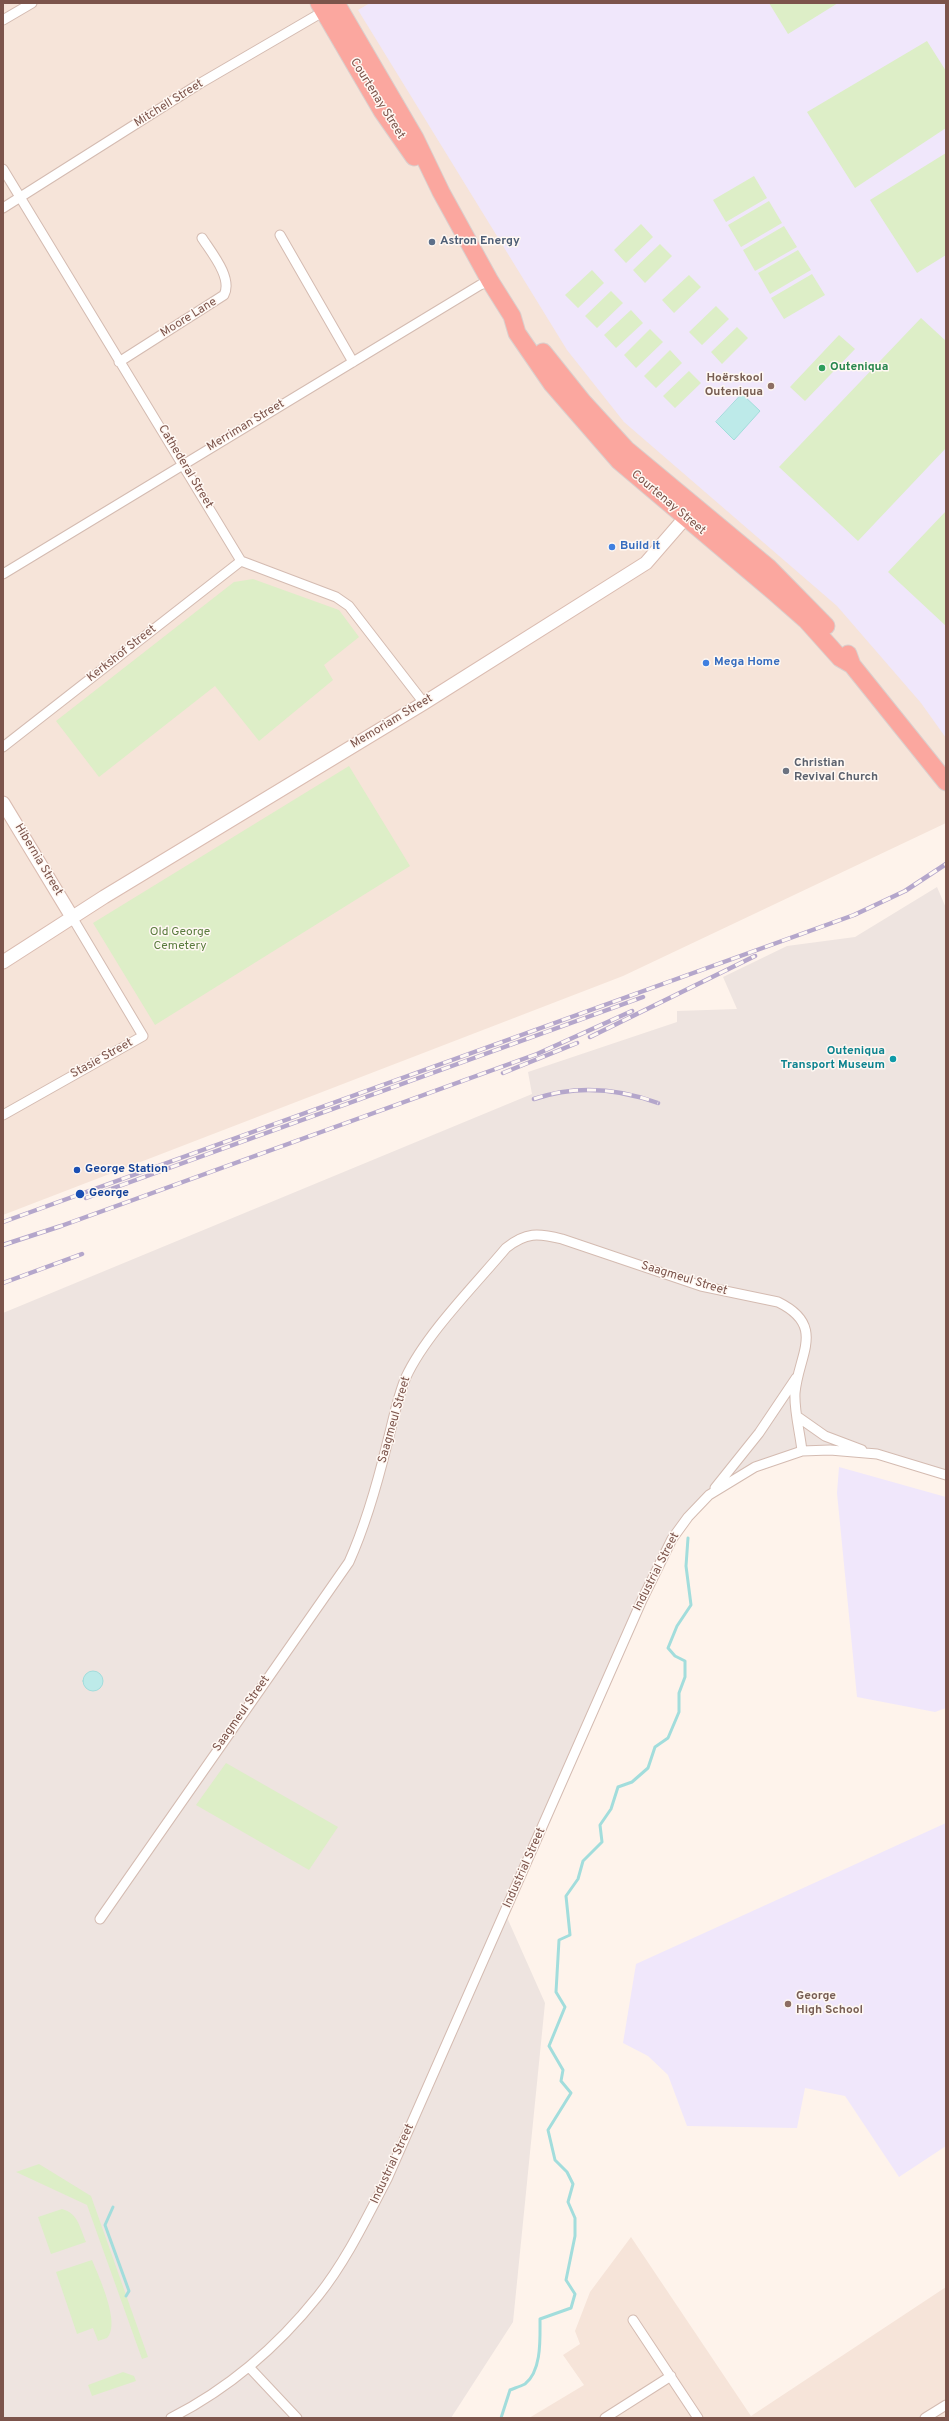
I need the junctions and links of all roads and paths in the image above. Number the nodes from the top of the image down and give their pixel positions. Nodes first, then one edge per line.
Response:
1 (32, 3) edge
2 (326, 6) edge
3 (3, 20) edge
4 (3, 169) edge
5 (20, 197) junction
6 (3, 208) edge
7 (280, 235) dead end
8 (202, 238) dead end
9 (490, 281) junction
10 (119, 362) junction
11 (353, 362) junction
12 (183, 464) junction
13 (690, 512) junction
14 (241, 561) junction
15 (3, 574) edge
16 (424, 703) junction
17 (3, 746) edge
18 (946, 782) edge
19 (3, 803) edge
20 (72, 917) junction
21 (3, 962) edge
22 (3, 1115) edge
23 (798, 1374) junction
24 (798, 1417) junction
25 (802, 1451) junction
26 (877, 1454) junction
27 (946, 1475) edge
28 (709, 1495) junction
29 (100, 1919) dead end
30 (633, 2320) dead end
31 (249, 2367) junction
32 (671, 2376) junction
33 (946, 2405) edge
34 (171, 2418) edge
35 (297, 2418) edge
36 (605, 2418) edge
37 (698, 2418) edge
38 (926, 2418) edge

1 - 3 street
2 - 5 street, Mitchell Street
2 - 9 highway, Courtenay Street
4 - 5 street, Cathederal Street
5 - 6 street, Mitchell Street
5 - 10 street, Cathederal Street
7 - 11 street
8 - 10 street, Moore Lane
9 - 11 street, Merriman Street
9 - 13 highway, Courtenay Street
10 - 12 street, Cathederal Street
11 - 12 street, Merriman Street
12 - 14 street, Cathederal Street
12 - 15 street, Merriman Street
13 - 16 street, Memoriam Street
13 - 18 highway, Courtenay Street
14 - 16 street
14 - 17 street, Kerkshof Street
16 - 20 street, Memoriam Street
19 - 20 street, Hibernia Street
20 - 21 street, Memoriam Street
20 - 22 street, Stasie Street
23 - 24 street, Saagmeul Street
23 - 28 street
23 - 29 street, Saagmeul Street
24 - 25 street, Saagmeul Street
24 - 26 street
25 - 26 street, Industrial Street
25 - 28 street, Industrial Street
26 - 27 street, Industrial Street
28 - 31 street, Industrial Street
30 - 32 street
31 - 34 street, Industrial Street
31 - 35 street
32 - 36 street
32 - 37 street
33 - 38 street

